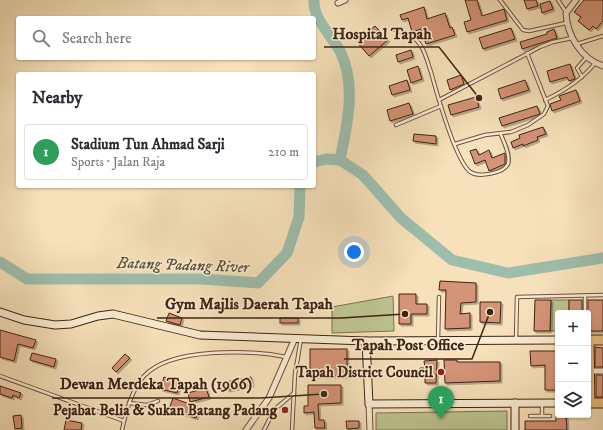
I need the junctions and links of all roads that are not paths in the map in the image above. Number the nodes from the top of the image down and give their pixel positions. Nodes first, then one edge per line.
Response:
1 (345, 0) edge
2 (500, 0) edge
3 (558, 0) edge
4 (576, 0) edge
5 (338, 3) dead end
6 (566, 12) junction
7 (566, 23) junction
8 (393, 29) dead end
9 (603, 36) edge
10 (572, 38) junction
11 (577, 44) junction
12 (527, 53) junction
13 (586, 58) junction
14 (595, 63) junction
15 (603, 66) edge
16 (582, 77) junction
17 (439, 100) junction
18 (545, 100) junction
19 (441, 106) junction
20 (396, 125) dead end
21 (501, 135) junction
22 (455, 144) junction
23 (603, 295) edge
24 (439, 297) dead end
25 (585, 297) junction
26 (585, 310) edge
27 (0, 312) edge
28 (298, 339) junction
29 (438, 340) junction
30 (516, 340) junction
31 (555, 340) edge
32 (591, 340) edge
33 (603, 340) edge
34 (366, 341) junction
35 (287, 357) junction
36 (591, 371) edge
37 (603, 372) edge
38 (0, 376) edge
39 (294, 393) junction
40 (158, 401) dead end
41 (129, 403) junction
42 (515, 403) junction
43 (542, 403) junction
44 (555, 403) edge
45 (591, 403) edge
46 (369, 404) junction
47 (603, 404) edge
48 (530, 416) dead end
49 (542, 416) junction
50 (550, 416) dead end
51 (124, 421) junction
52 (122, 430) edge
53 (246, 430) edge
54 (264, 430) edge
55 (292, 430) edge
56 (370, 430) edge
57 (516, 430) edge

1 - 5 street
2 - 7 lane
3 - 6 lane
4 - 6 street
6 - 7 street
7 - 10 street
8 - 17 lane
9 - 11 lane
10 - 11 street
10 - 12 lane
11 - 13 street
12 - 17 lane
12 - 18 lane
13 - 14 street
13 - 16 lane
14 - 15 street
14 - 16 lane
16 - 18 lane
17 - 19 lane
18 - 21 lane
19 - 20 lane
19 - 22 lane
21 - 22 lane
21 - 22 lane
23 - 25 lane
24 - 29 lane
25 - 26 lane
25 - 30 lane
27 - 28 main road
28 - 34 main road
28 - 35 street
28 - 39 lane
29 - 30 main road
29 - 34 main road
30 - 31 main road
32 - 33 highway
34 - 46 main road
35 - 41 lane
35 - 53 street
36 - 37 street
38 - 51 lane
39 - 54 lane
39 - 55 lane
40 - 41 lane
41 - 51 lane
42 - 43 main road
42 - 46 main road
42 - 57 main road
43 - 44 main road
43 - 49 lane
45 - 47 highway
46 - 56 street
48 - 49 lane
49 - 50 lane
51 - 52 lane

